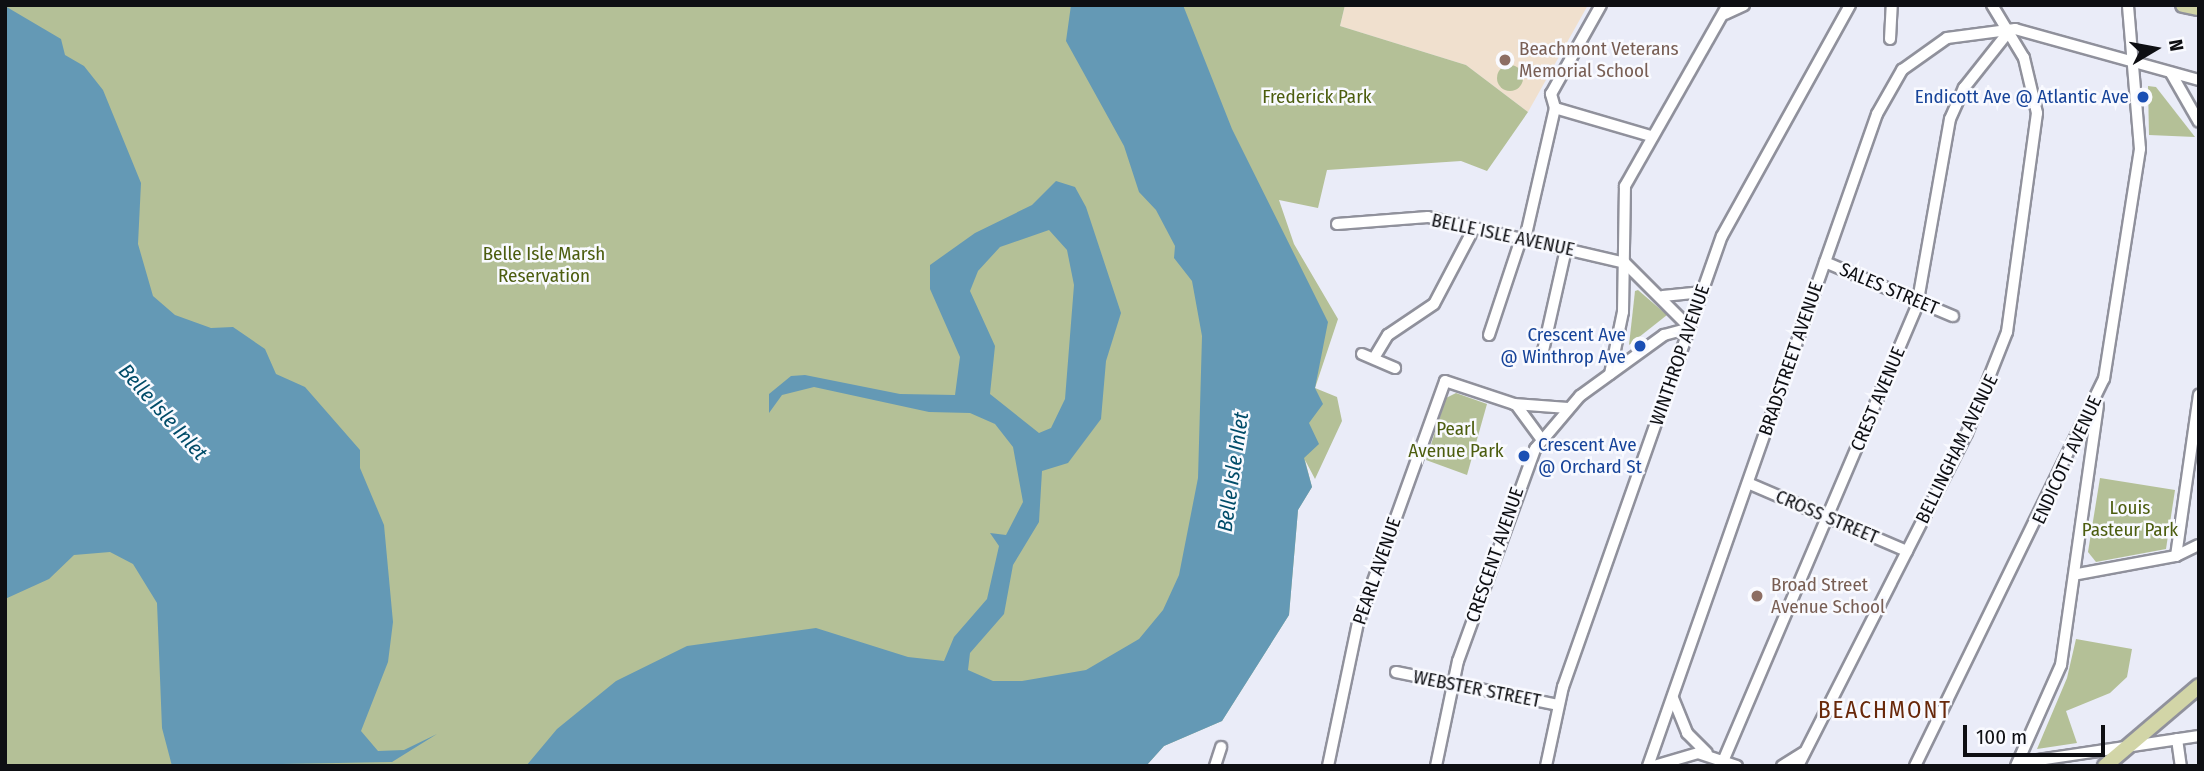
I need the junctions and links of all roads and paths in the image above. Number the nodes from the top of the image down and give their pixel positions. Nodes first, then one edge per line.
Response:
1 (1601, 5) edge
2 (1744, 5) edge
3 (1850, 5) edge
4 (1892, 5) edge
5 (1992, 5) edge
6 (2128, 5) edge
7 (2183, 5) edge
8 (2199, 8) edge
9 (1727, 10) edge
10 (2010, 30) junction
11 (1890, 39) dead end
12 (2135, 63) junction
13 (2171, 73) junction
14 (2199, 80) edge
15 (1555, 107) junction
16 (2199, 122) edge
17 (1651, 136) junction
18 (1337, 224) dead end
19 (1474, 228) junction
20 (1523, 239) junction
21 (1566, 249) junction
22 (1625, 262) junction
23 (1825, 262) junction
24 (1703, 292) junction
25 (1663, 296) junction
26 (1918, 302) junction
27 (1952, 316) dead end
28 (1690, 328) junction
29 (1489, 335) dead end
30 (1543, 351) dead end
31 (1362, 354) dead end
32 (1374, 358) junction
33 (1395, 368) dead end
34 (1610, 374) junction
35 (2199, 394) edge
36 (2097, 400) junction
37 (1514, 404) junction
38 (1568, 408) junction
39 (1542, 440) junction
40 (1748, 483) junction
41 (1828, 517) junction
42 (2199, 545) edge
43 (1907, 551) junction
44 (2176, 556) junction
45 (2078, 574) junction
46 (1396, 672) dead end
47 (1453, 684) junction
48 (2199, 686) edge
49 (1673, 696) junction
50 (1558, 705) junction
51 (2199, 736) edge
52 (2177, 740) junction
53 (1220, 747) dead end
54 (2129, 747) junction
55 (1805, 752) junction
56 (1707, 753) junction
57 (1723, 763) edge
58 (2017, 764) edge
59 (1214, 766) edge
60 (1328, 766) edge
61 (1436, 766) edge
62 (1546, 766) edge
63 (1648, 766) edge
64 (1654, 766) edge
65 (1737, 766) edge
66 (1782, 766) edge
67 (1798, 766) edge
68 (1915, 766) edge
69 (2105, 766) edge
70 (2181, 766) edge

1 - 15 street
2 - 9 street
3 - 24 street, WINTHROP AVENUE
4 - 11 street
5 - 10 street, BELLINGHAM AVENUE
6 - 12 street, ENDICOTT AVENUE
7 - 8 main road
9 - 17 street
10 - 12 street
10 - 23 street, BRADSTREET AVENUE
10 - 26 street, CREST AVENUE
10 - 43 street, BELLINGHAM AVENUE
12 - 13 street
12 - 36 street, ENDICOTT AVENUE
13 - 14 street
13 - 16 street
15 - 17 street
15 - 20 street
17 - 22 street
18 - 19 street, BELLE ISLE AVENUE
19 - 20 street, BELLE ISLE AVENUE
19 - 32 street
20 - 21 street, BELLE ISLE AVENUE
20 - 29 street
21 - 22 street, BELLE ISLE AVENUE
21 - 30 street
22 - 25 street
22 - 34 street
23 - 26 street, SALES STREET
23 - 40 street, BRADSTREET AVENUE
24 - 25 street
24 - 28 street, WINTHROP AVENUE
25 - 28 street
26 - 27 street, SALES STREET
26 - 41 street, CREST AVENUE
28 - 34 street, CRESCENT AVENUE
28 - 50 street, WINTHROP AVENUE
31 - 32 street
32 - 33 street
34 - 38 street, CRESCENT AVENUE
35 - 44 street
36 - 45 street
36 - 68 street, ENDICOTT AVENUE
37 - 38 street
37 - 39 street
37 - 60 street, PEARL AVENUE
38 - 39 street, CRESCENT AVENUE
39 - 47 street, CRESCENT AVENUE
40 - 41 street, CROSS STREET
40 - 49 street, BRADSTREET AVENUE
41 - 43 street, CROSS STREET
41 - 57 street, CREST AVENUE
42 - 44 street
43 - 55 street, BELLINGHAM AVENUE
44 - 45 street
45 - 58 street
46 - 47 street, WEBSTER STREET
47 - 50 street, WEBSTER STREET
47 - 61 street, CRESCENT AVENUE
48 - 54 main road
49 - 56 street
49 - 63 street, BRADSTREET AVENUE
50 - 62 street, WINTHROP AVENUE
51 - 52 street
52 - 54 street
52 - 70 street
53 - 59 street
54 - 58 street
54 - 69 main road
55 - 66 street
55 - 67 street, BELLINGHAM AVENUE
56 - 57 street
56 - 64 street
57 - 65 street

